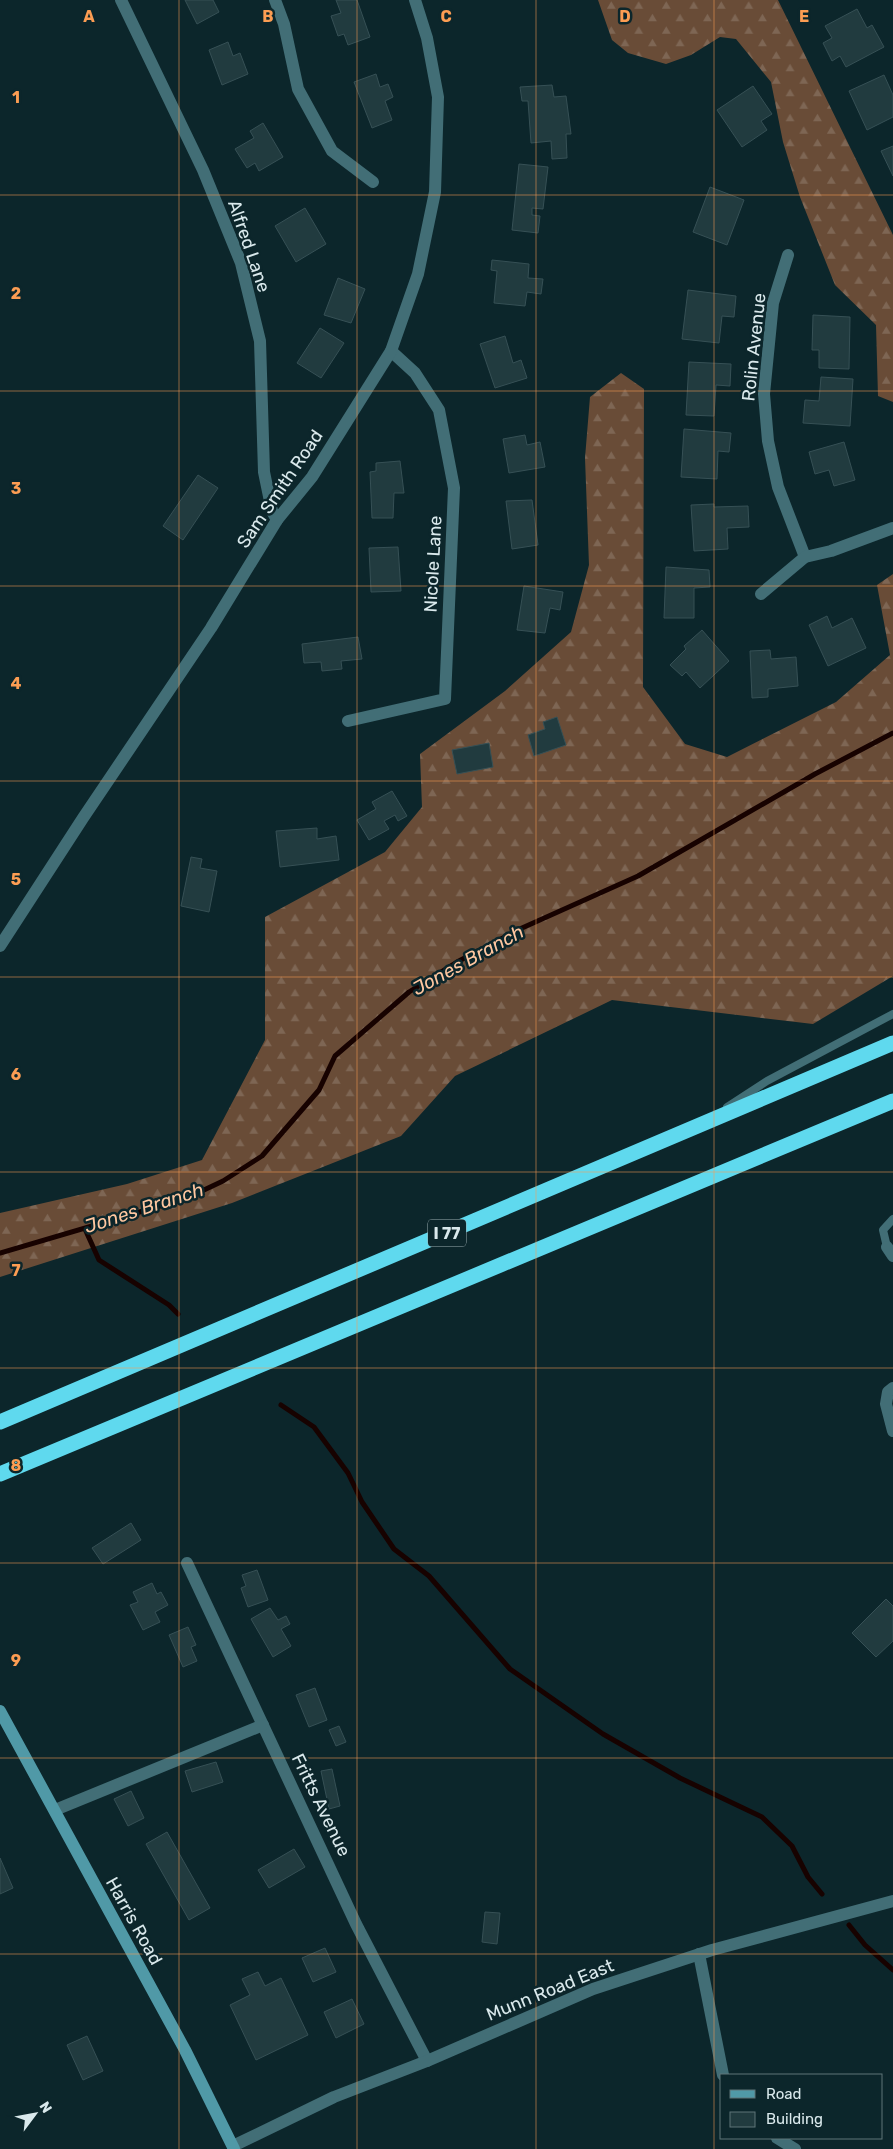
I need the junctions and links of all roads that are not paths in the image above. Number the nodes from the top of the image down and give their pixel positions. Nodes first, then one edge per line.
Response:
1 (121, 0) edge
2 (275, 0) edge
3 (415, 0) edge
4 (373, 182) dead end
5 (788, 255) dead end
6 (392, 351) junction
7 (278, 520) junction
8 (893, 528) edge
9 (805, 557) junction
10 (761, 594) dead end
11 (348, 721) dead end
12 (0, 946) edge
13 (893, 1014) edge
14 (893, 1043) edge
15 (893, 1101) edge
16 (696, 1127) junction
17 (893, 1219) edge
18 (890, 1251) edge
19 (893, 1388) edge
20 (0, 1422) edge
21 (893, 1431) edge
22 (0, 1474) edge
23 (187, 1563) dead end
24 (0, 1711) edge
25 (263, 1725) junction
26 (55, 1810) junction
27 (893, 1901) edge
28 (699, 1954) junction
29 (427, 2061) junction
30 (723, 2074) edge
31 (779, 2139) edge
32 (233, 2147) edge
33 (795, 2149) edge

1 - 7 street, Alfred Lane
2 - 4 street
3 - 6 street, Sam Smith Road
5 - 9 street, Rolin Avenue
6 - 7 street, Sam Smith Road
6 - 11 street, Nicole Lane
7 - 12 street, Sam Smith Road
8 - 9 street
9 - 10 street
13 - 16 lane
14 - 16 highway, I 77
15 - 22 highway
16 - 20 highway, I 77
17 - 18 lane
19 - 21 street
23 - 25 street, Fritts Avenue
24 - 26 street, Harris Road
25 - 26 street
25 - 29 street, Fritts Avenue
26 - 32 street, Harris Road
27 - 28 street, Munn Road East
28 - 29 street, Munn Road East
28 - 30 street
29 - 32 street, Munn Road East
31 - 33 street

